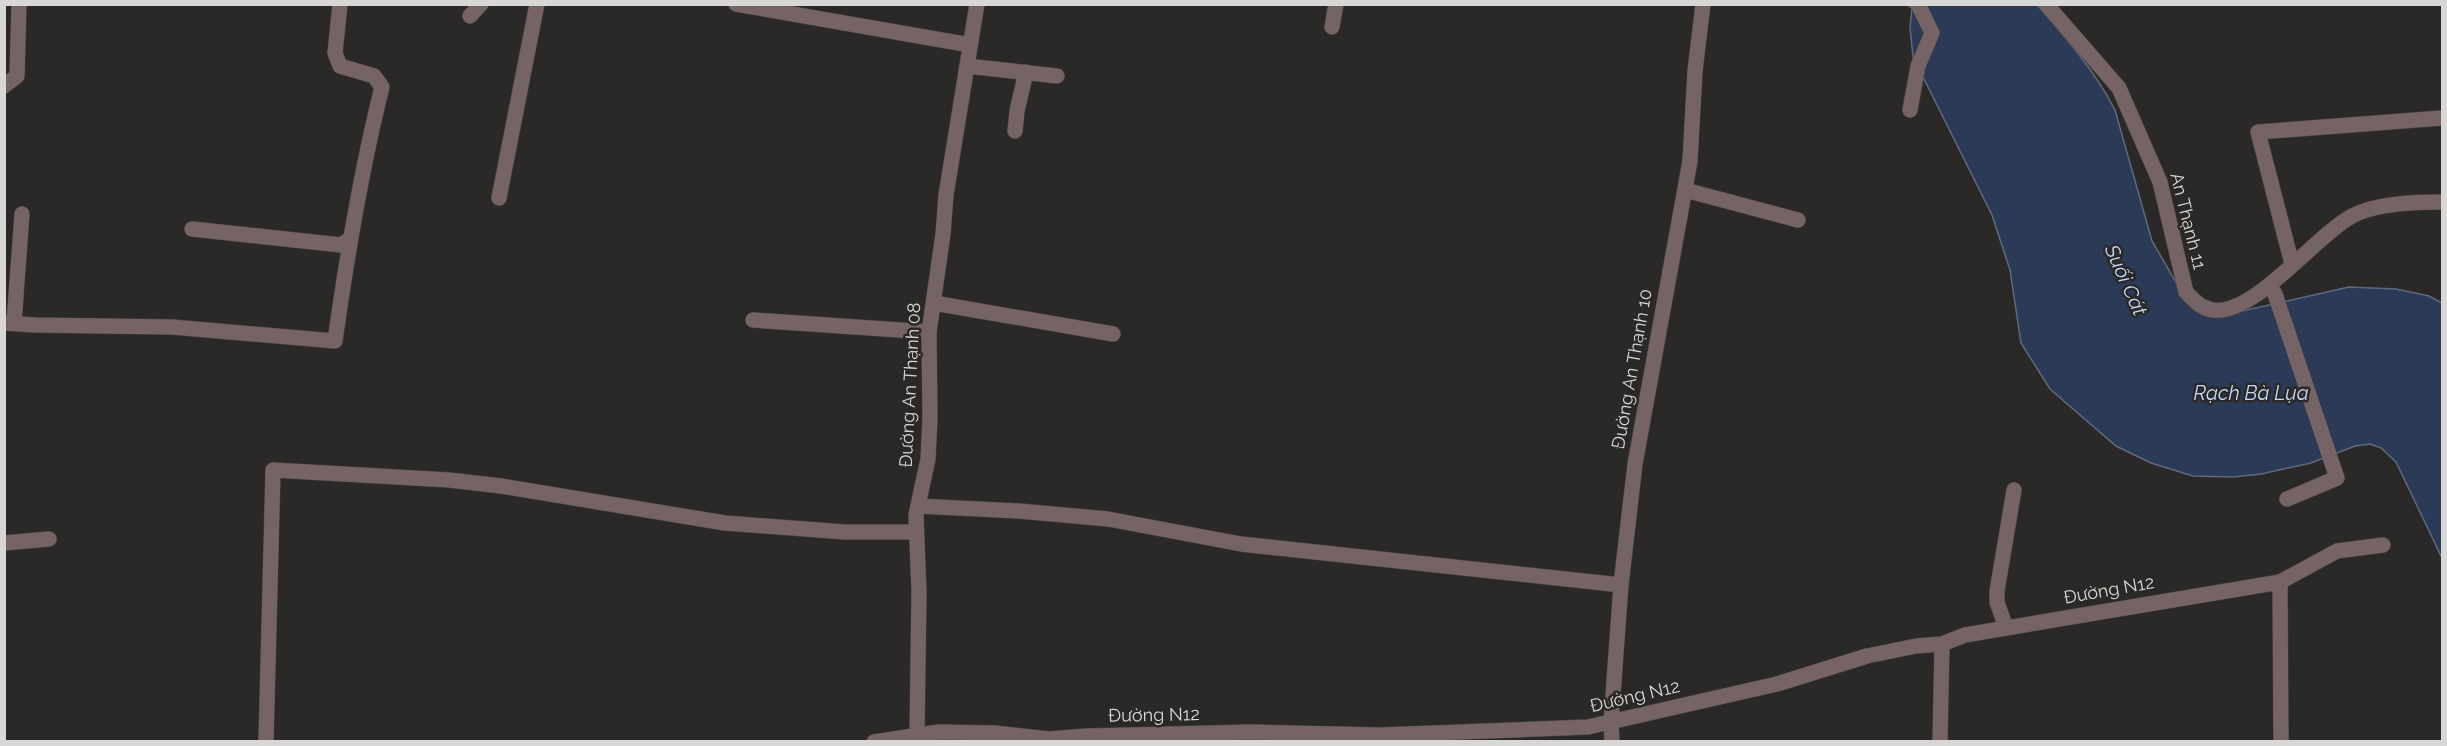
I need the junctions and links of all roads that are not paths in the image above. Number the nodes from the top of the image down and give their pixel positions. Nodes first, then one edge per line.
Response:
1 (19, 4) edge
2 (340, 4) edge
3 (481, 4) edge
4 (537, 4) edge
5 (736, 4) edge
6 (977, 4) edge
7 (1336, 4) edge
8 (1703, 4) edge
9 (1918, 4) edge
10 (2046, 4) edge
11 (470, 16) dead end
12 (1332, 27) dead end
13 (970, 45) junction
14 (967, 66) junction
15 (1026, 72) junction
16 (1057, 76) dead end
17 (4, 86) edge
18 (1910, 110) dead end
19 (2442, 118) edge
20 (1015, 131) dead end
21 (1685, 190) junction
22 (500, 198) dead end
23 (2442, 202) edge
24 (22, 213) dead end
25 (1798, 219) dead end
26 (192, 229) dead end
27 (350, 238) junction
28 (2292, 264) junction
29 (2272, 290) junction
30 (934, 303) junction
31 (753, 320) dead end
32 (9, 323) edge
33 (929, 332) junction
34 (1113, 334) dead end
35 (2014, 490) dead end
36 (2287, 499) dead end
37 (918, 506) junction
38 (916, 532) junction
39 (49, 539) dead end
40 (4, 543) edge
41 (2383, 545) dead end
42 (2280, 582) junction
43 (1621, 585) junction
44 (2002, 616) junction
45 (1942, 644) junction
46 (1611, 722) junction
47 (917, 735) junction
48 (1309, 737) edge
49 (1087, 739) edge
50 (266, 741) edge
51 (874, 741) edge
52 (1612, 741) edge
53 (1940, 741) edge
54 (2282, 741) edge

1 - 17 street
2 - 27 street
3 - 11 street
4 - 22 street
5 - 13 street
6 - 13 street, Đường An Thạnh 08
7 - 12 street
8 - 21 street, Đường An Thạnh 10
9 - 18 street
10 - 29 street, An Thạnh 11
13 - 14 street, Đường An Thạnh 08
14 - 15 street
14 - 30 street, Đường An Thạnh 08
15 - 16 street
15 - 20 street
19 - 28 street
21 - 25 street
21 - 43 street, Đường An Thạnh 10
23 - 28 street, An Thạnh 11
24 - 32 street
26 - 27 street
27 - 32 street
28 - 29 street, An Thạnh 11
29 - 36 street
30 - 33 street, Đường An Thạnh 08
30 - 34 street
31 - 33 street
33 - 37 street, Đường An Thạnh 08
35 - 44 street
37 - 38 street, Đường An Thạnh 08
37 - 43 street
38 - 47 street, Đường An Thạnh 08
38 - 50 street
39 - 40 street
41 - 42 street, Đường N12
42 - 44 street, Đường N12
42 - 54 street
43 - 46 street, Đường An Thạnh 10
44 - 45 street, Đường N12
45 - 46 street, Đường N12
45 - 53 street
46 - 48 street, Đường N12
46 - 52 street, Đường An Thạnh 10
47 - 49 street, Đường N12
47 - 51 street, Đường N12
48 - 49 street, Đường N12

